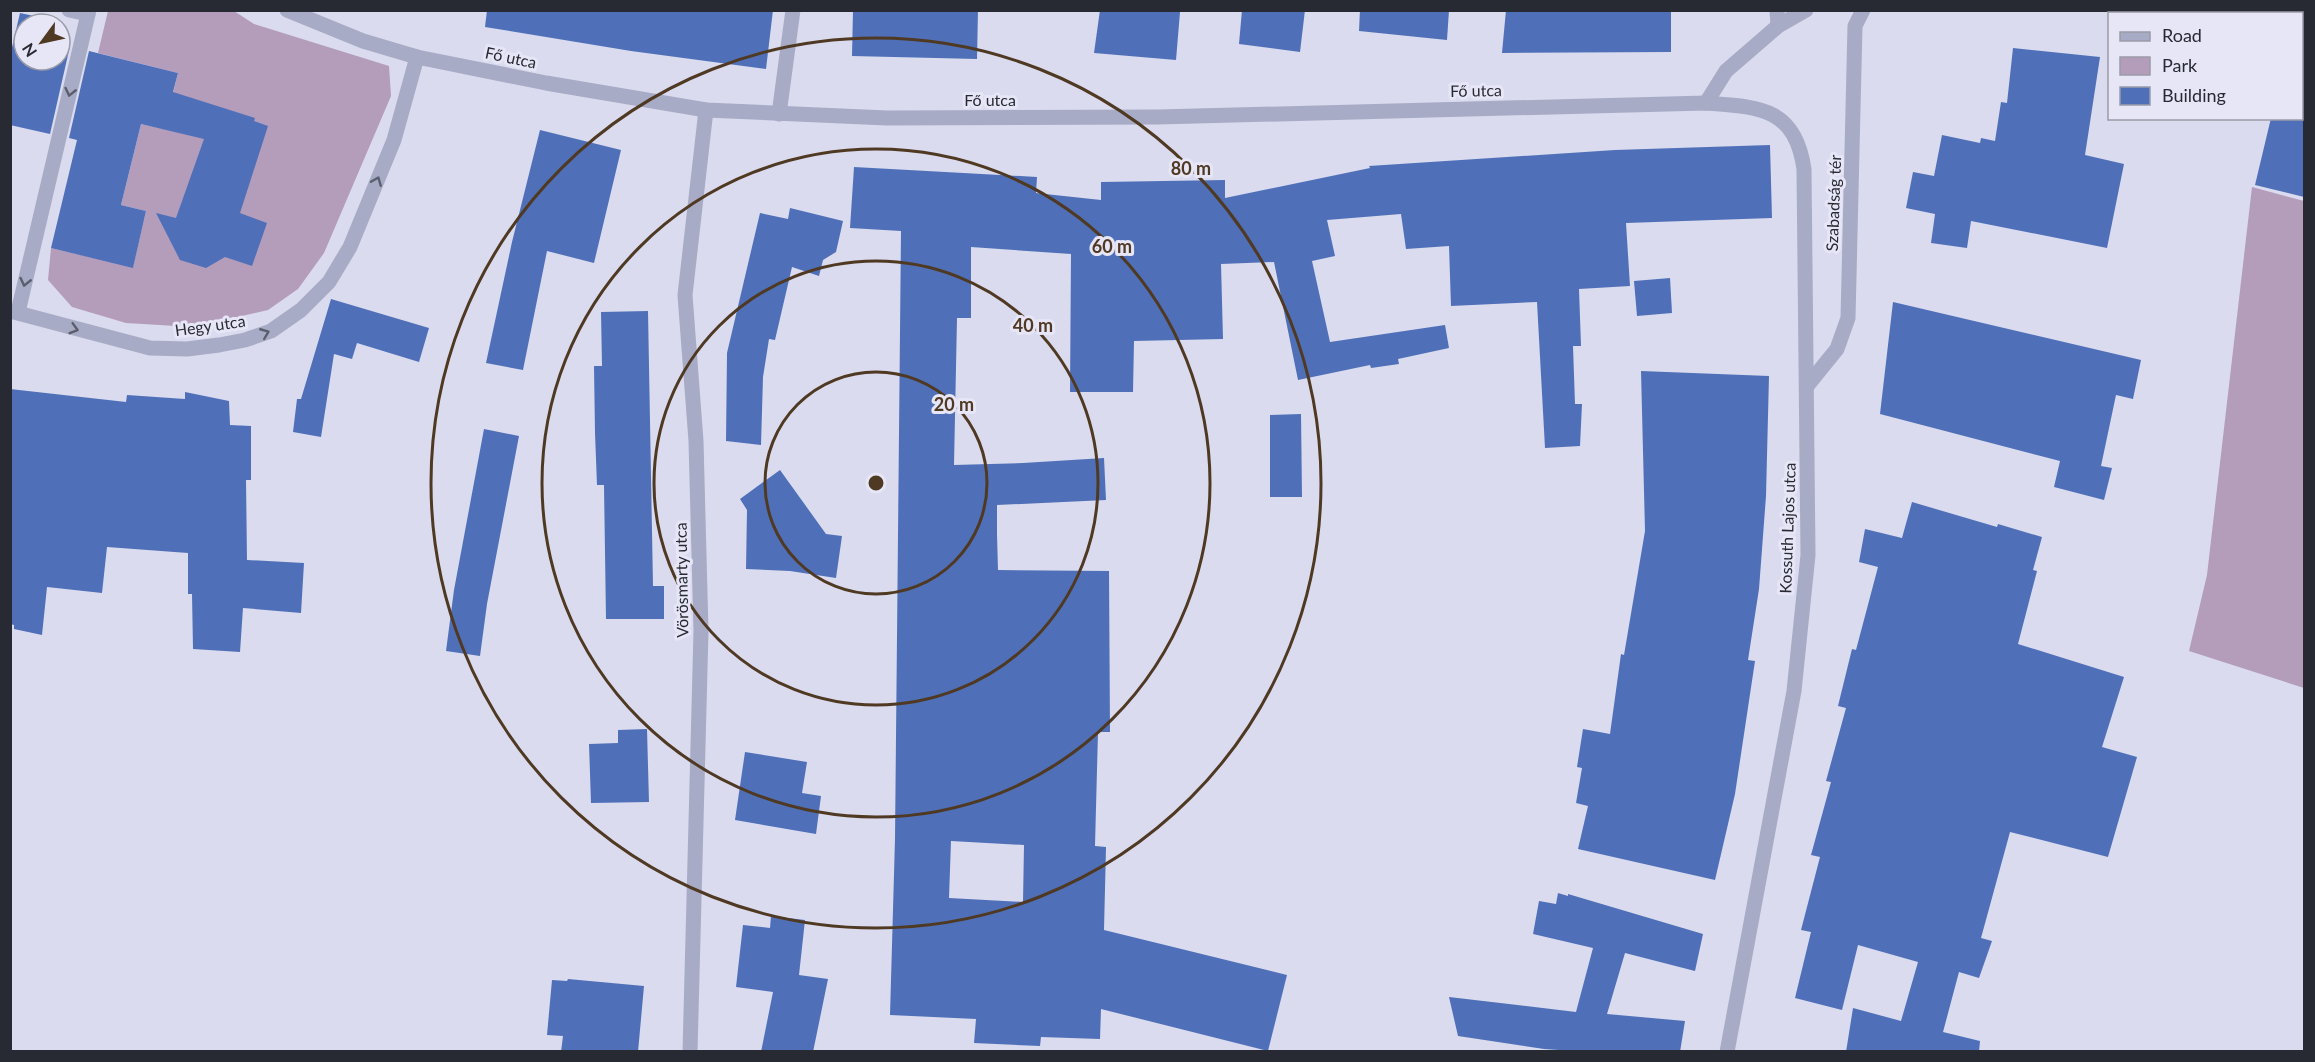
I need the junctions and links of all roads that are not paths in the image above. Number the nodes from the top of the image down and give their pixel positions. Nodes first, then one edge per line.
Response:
1 (69, 10) edge
2 (287, 10) edge
3 (793, 10) edge
4 (1777, 10) edge
5 (1806, 10) edge
6 (1863, 10) edge
7 (88, 12) edge
8 (1778, 27) junction
9 (417, 57) junction
10 (1706, 103) junction
11 (706, 110) junction
12 (779, 114) junction
13 (14, 312) edge
14 (1807, 386) junction
15 (690, 1052) edge
16 (1727, 1052) edge

1 - 7 street, Hegy utca
2 - 9 street, Fő utca
3 - 12 street
4 - 8 street
5 - 8 street
6 - 14 street, Szabadság tér
7 -> 13 street, Hegy utca
8 - 10 street
9 - 11 street, Fő utca
13 -> 9 street, Hegy utca
10 - 12 street, Fő utca
10 - 14 street, Kossuth Lajos utca
11 - 12 street, Fő utca
11 - 15 street, Vörösmarty utca
14 - 16 street, Kossuth Lajos utca

